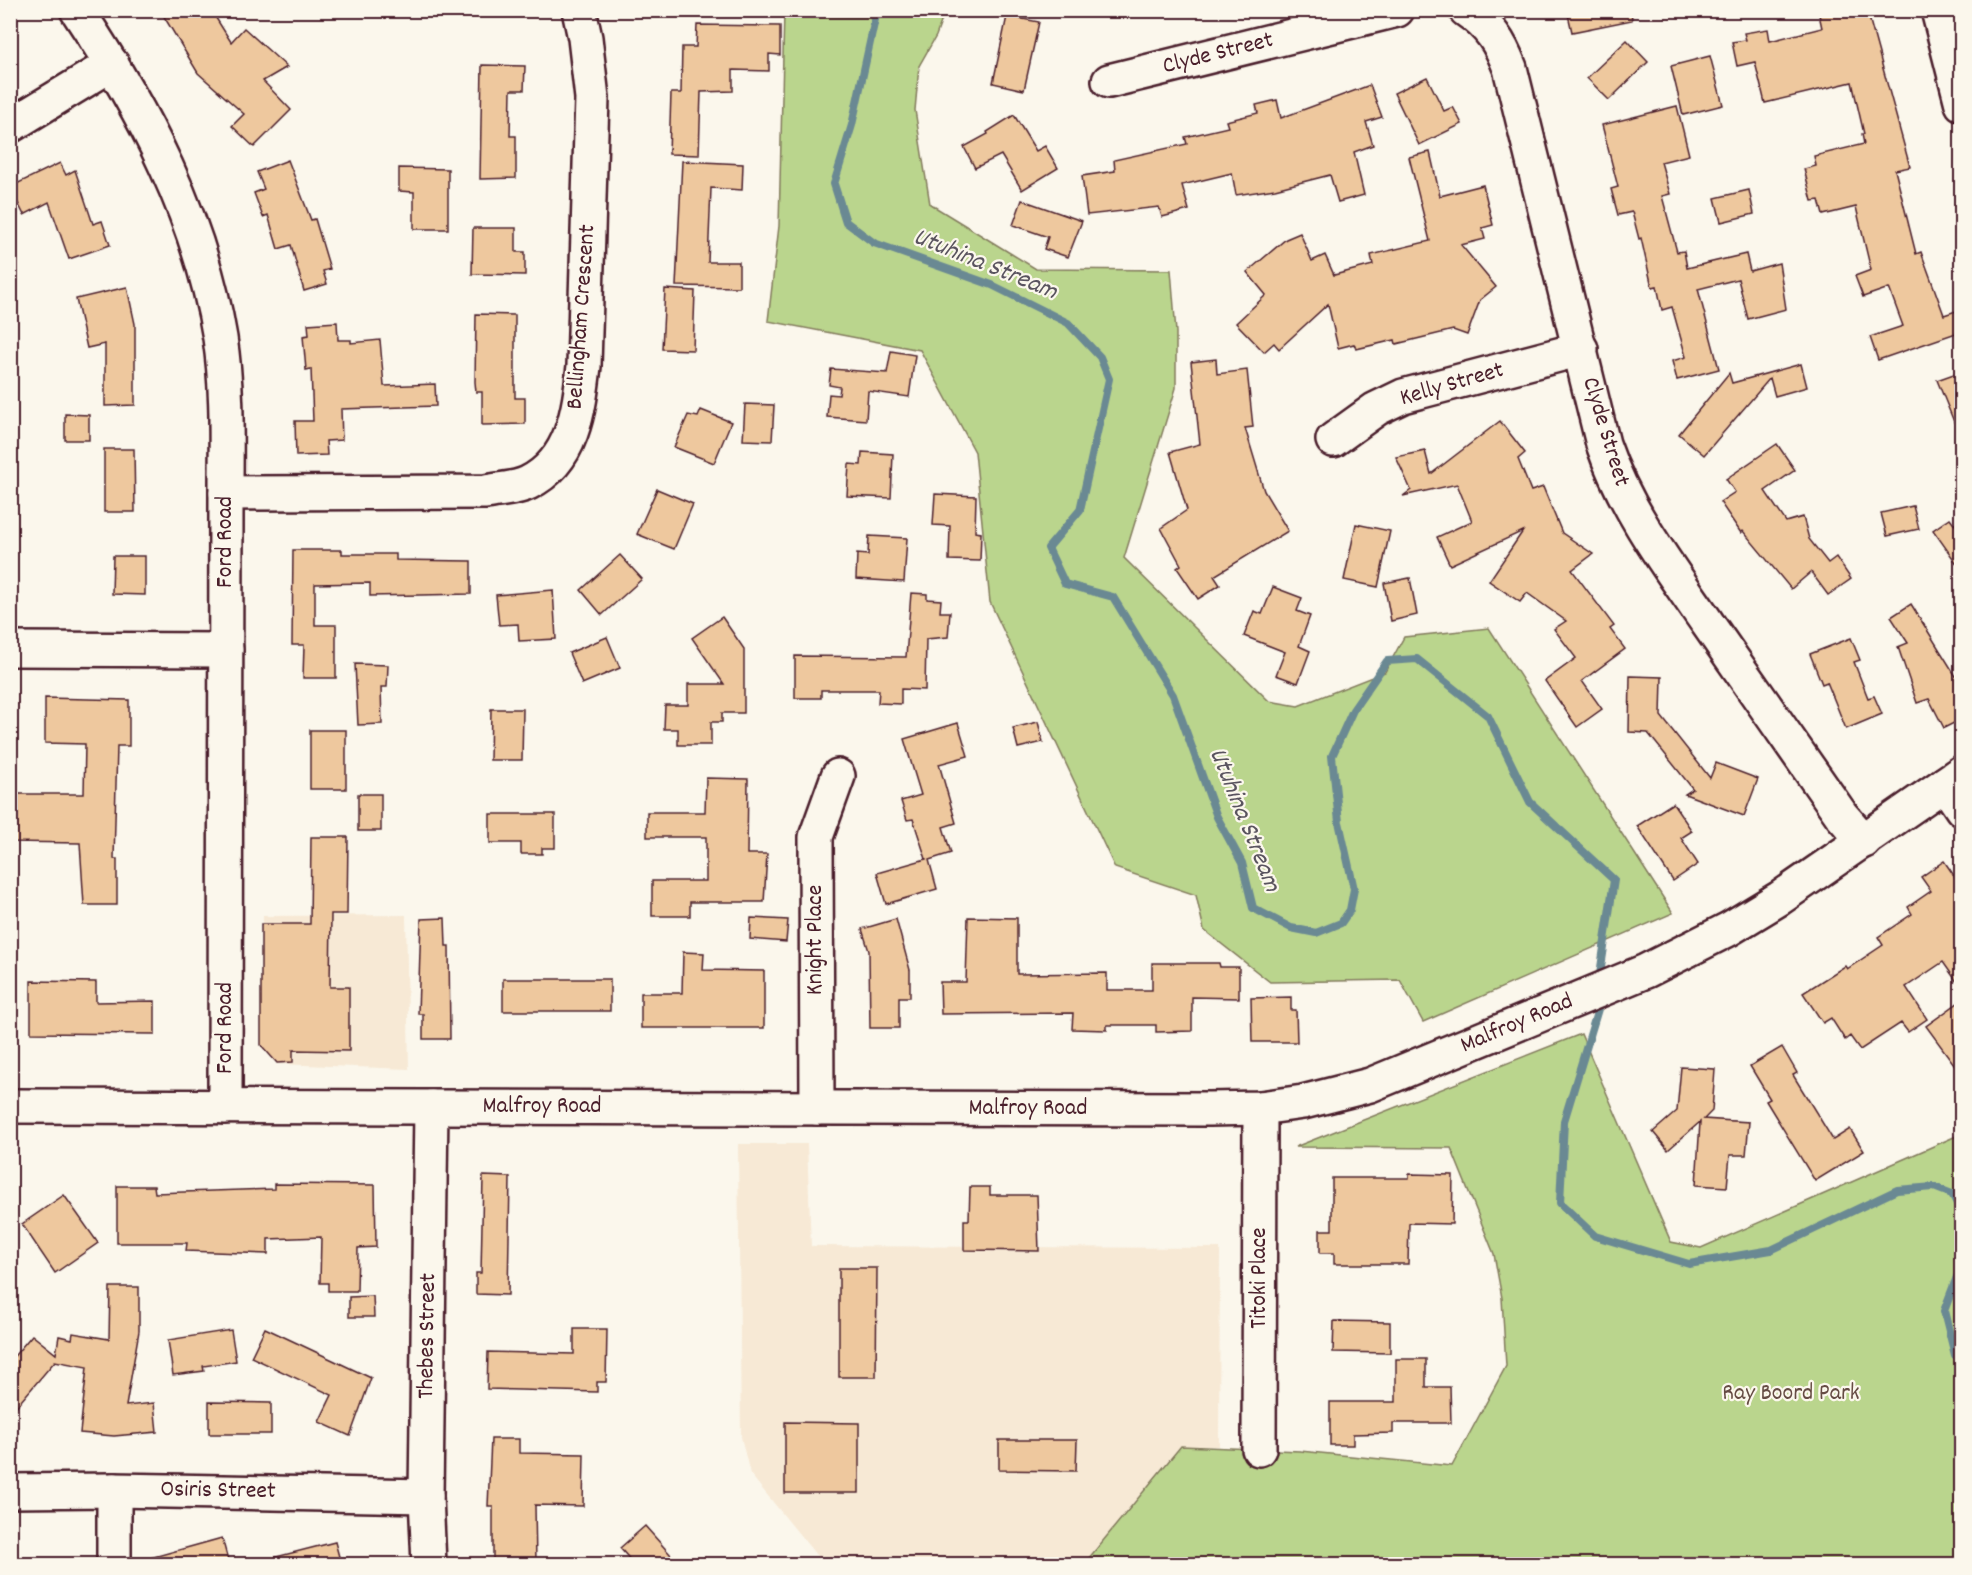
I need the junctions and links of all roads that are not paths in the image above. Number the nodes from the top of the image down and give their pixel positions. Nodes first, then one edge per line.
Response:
1 (77, 10) edge
2 (579, 10) edge
3 (1397, 10) edge
4 (1466, 10) edge
5 (1938, 10) edge
6 (111, 64) junction
7 (1109, 81) dead end
8 (1962, 104) edge
9 (10, 126) edge
10 (1581, 349) junction
11 (1333, 440) dead end
12 (226, 493) junction
13 (10, 649) edge
14 (226, 650) junction
15 (838, 776) dead end
16 (1956, 788) edge
17 (1864, 841) junction
18 (10, 1106) edge
19 (225, 1107) junction
20 (431, 1107) junction
21 (817, 1108) junction
22 (1260, 1108) junction
23 (1259, 1449) dead end
24 (114, 1490) junction
25 (10, 1491) edge
26 (426, 1496) junction
27 (114, 1564) edge
28 (429, 1564) edge

1 - 6 street, Ford Road
2 - 12 street, Bellingham Crescent
3 - 7 street, Clyde Street
4 - 10 street, Clyde Street
5 - 8 street
6 - 9 street
6 - 12 street, Ford Road
10 - 11 street, Kelly Street
10 - 17 street, Clyde Street
12 - 14 street, Ford Road
13 - 14 street
14 - 19 street, Ford Road
15 - 21 street, Knight Place
16 - 17 street, Malfroy Road
17 - 22 street, Malfroy Road
18 - 19 street, Malfroy Road
19 - 20 street, Malfroy Road
20 - 21 street, Malfroy Road
20 - 26 street, Thebes Street
21 - 22 street, Malfroy Road
22 - 23 street, Titoki Place
24 - 25 street, Osiris Street
24 - 26 street, Osiris Street
24 - 27 street
26 - 28 street, Thebes Street

